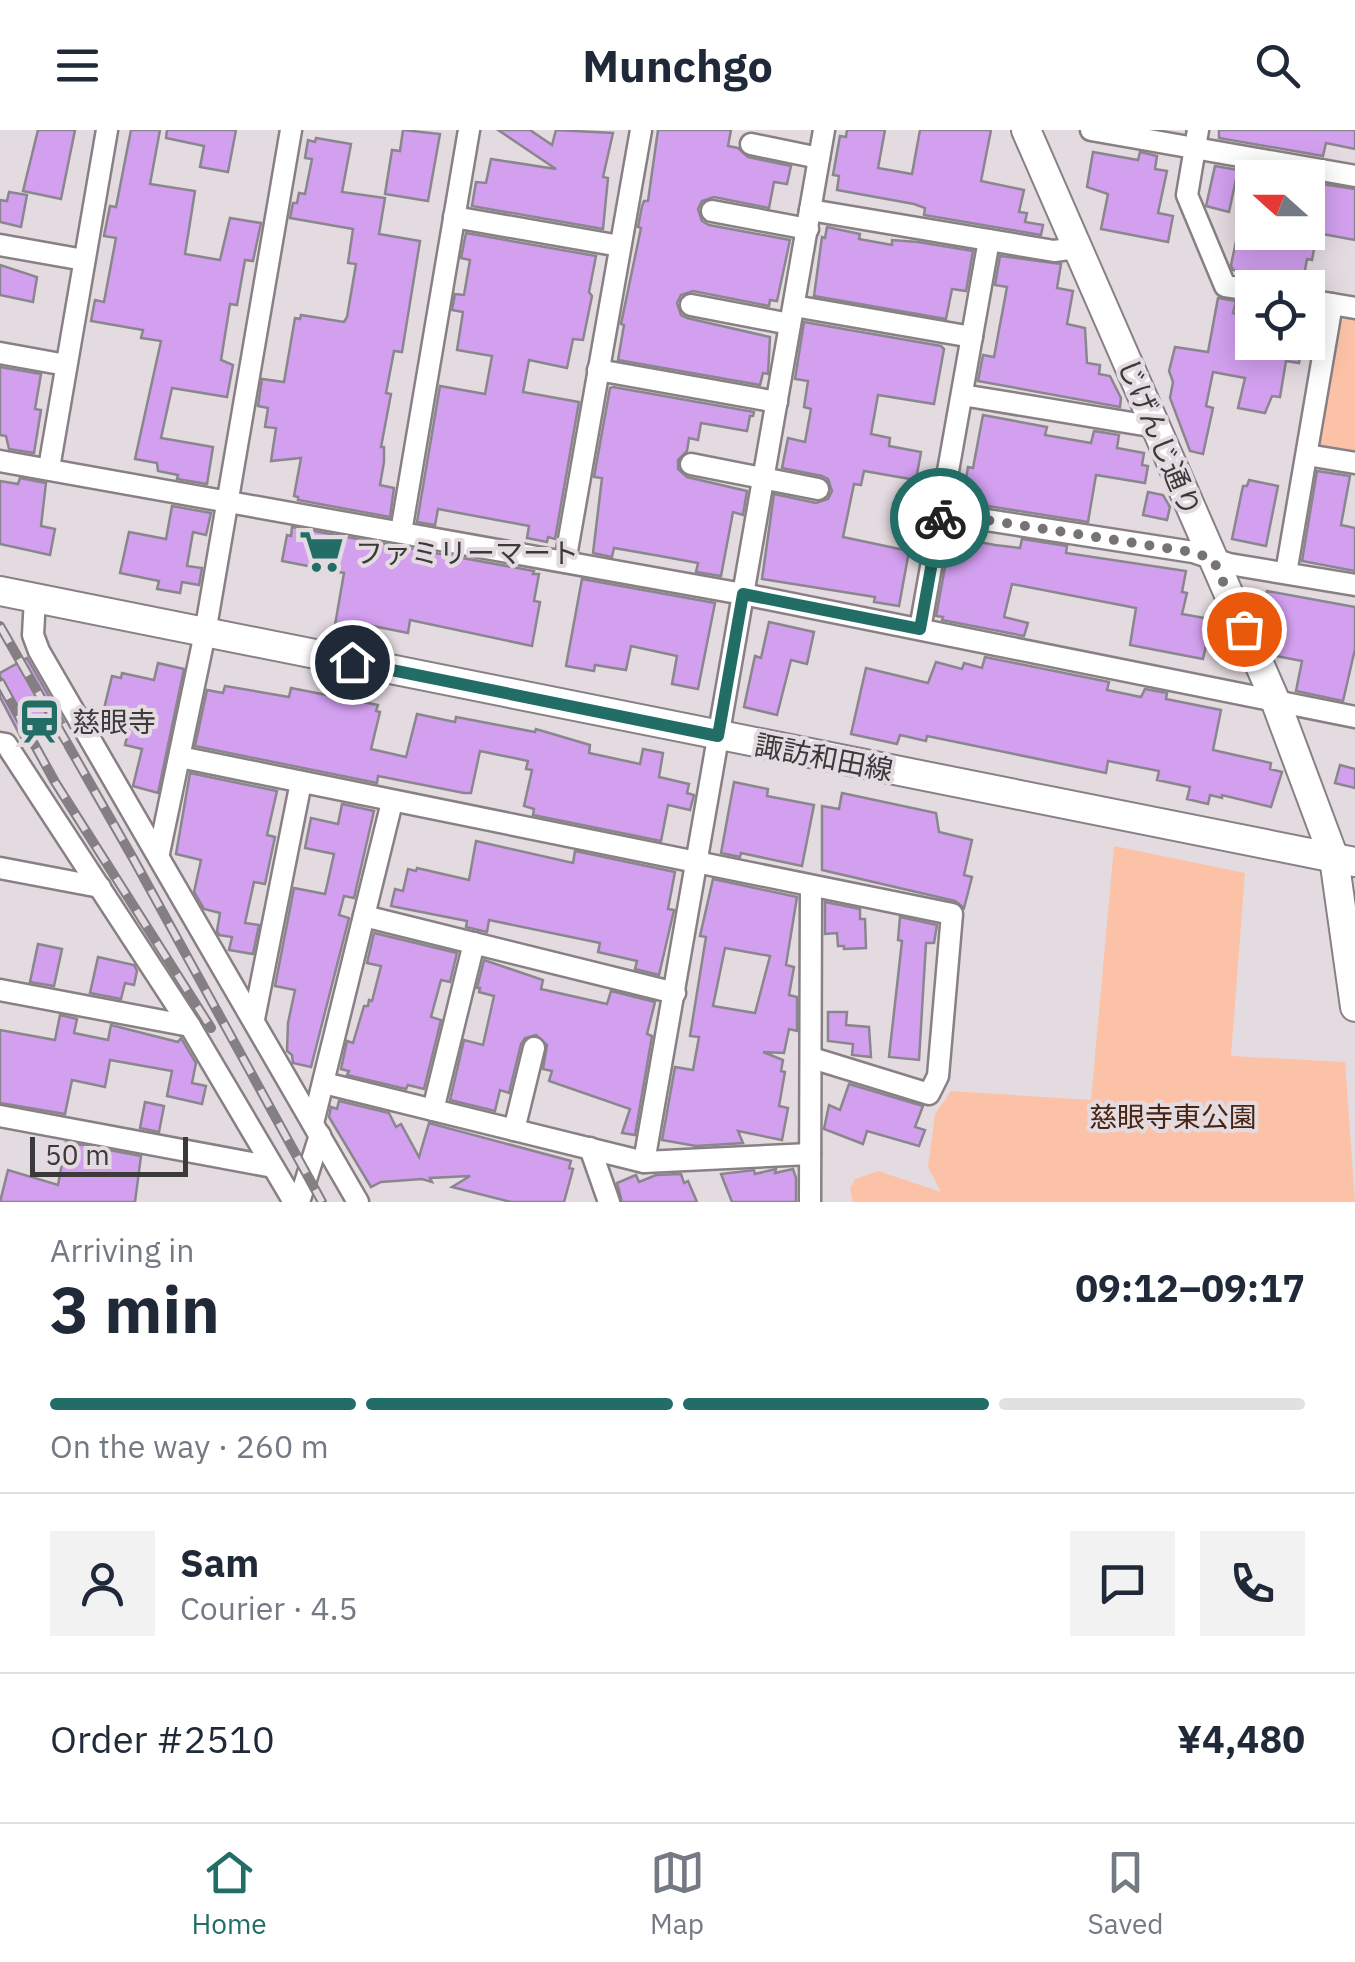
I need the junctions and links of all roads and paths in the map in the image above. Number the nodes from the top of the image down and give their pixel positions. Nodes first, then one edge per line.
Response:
1 (107, 130) edge
2 (291, 130) edge
3 (469, 130) edge
4 (640, 130) edge
5 (824, 130) edge
6 (1026, 130) edge
7 (1091, 130) edge
8 (1196, 138) edge
9 (751, 144) dead end
10 (819, 158) junction
11 (1355, 176) edge
12 (712, 211) dead end
13 (454, 217) junction
14 (809, 220) junction
15 (989, 240) junction
16 (0, 245) edge
17 (620, 246) junction
18 (1077, 248) junction
19 (84, 260) junction
20 (1235, 287) edge
21 (1325, 303) edge
22 (1332, 304) junction
23 (691, 305) dead end
24 (1355, 308) edge
25 (792, 315) junction
26 (972, 337) junction
27 (0, 353) edge
28 (66, 364) junction
29 (598, 370) junction
30 (962, 394) junction
31 (777, 402) junction
32 (1156, 426) junction
33 (1307, 455) junction
34 (0, 461) edge
35 (1355, 463) edge
36 (691, 464) dead end
37 (49, 468) junction
38 (764, 478) junction
39 (818, 488) dead end
40 (228, 501) junction
41 (941, 513) junction
42 (401, 532) junction
43 (1213, 559) junction
44 (565, 562) junction
45 (1286, 573) junction
46 (1355, 585) edge
47 (0, 591) edge
48 (743, 594) junction
49 (35, 598) junction
50 (920, 629) junction
51 (205, 633) junction
52 (1274, 700) junction
53 (1355, 716) edge
54 (718, 736) junction
55 (0, 743) edge
56 (180, 758) junction
57 (301, 782) junction
58 (392, 802) junction
59 (158, 852) junction
60 (1344, 860) edge
61 (698, 863) junction
62 (0, 868) edge
63 (100, 887) junction
64 (811, 887) junction
65 (364, 916) junction
66 (474, 943) junction
67 (0, 990) edge
68 (675, 993) junction
69 (1355, 1007) edge
70 (254, 1019) junction
71 (190, 1026) junction
72 (534, 1048) dead end
73 (812, 1058) junction
74 (324, 1083) junction
75 (433, 1110) junction
76 (0, 1116) edge
77 (316, 1129) junction
78 (514, 1130) junction
79 (590, 1148) junction
80 (810, 1154) junction
81 (644, 1162) junction
82 (274, 1167) junction
83 (297, 1202) edge
84 (358, 1202) edge
85 (610, 1202) edge
86 (810, 1202) edge

1 - 19 street
2 - 40 street
3 - 13 street
4 - 17 street
5 - 10 street
6 - 18 street, じげんじ通り
7 - 8 street
8 - 11 street
8 - 20 street
9 - 10 street
10 - 14 street
12 - 14 street
13 - 17 street
13 - 42 street
14 - 15 street
14 - 25 street
15 - 18 street
15 - 26 street
16 - 19 street
17 - 29 street
18 - 32 street, じげんじ通り
19 - 28 street
21 - 22 street
22 - 24 street
22 - 33 street
23 - 25 street
25 - 26 street
25 - 31 street
26 - 30 street
27 - 28 street
28 - 37 street
29 - 31 street
29 - 44 street
30 - 32 street
30 - 41 street
31 - 38 street
32 - 43 street, じげんじ通り
33 - 35 street
33 - 45 street
34 - 37 street
36 - 38 street
37 - 40 street
38 - 39 street
38 - 48 street
40 - 42 street
40 - 51 street
41 - 43 street
41 - 50 street
42 - 44 street
43 - 45 street
43 - 52 street, じげんじ通り
44 - 48 street
45 - 46 street
47 - 49 street, 諏訪和田線
48 - 50 street
48 - 54 street
49 - 51 street, 諏訪和田線
49 - 59 street
50 - 52 street
51 - 54 street, 諏訪和田線
51 - 56 street
52 - 53 street
52 - 60 street, じげんじ通り
54 - 60 street, 諏訪和田線
54 - 61 street
55 - 63 street
56 - 57 street
56 - 59 street
57 - 58 street
57 - 70 street
58 - 61 street
58 - 65 street
59 - 70 street
60 - 69 street, じげんじ通り
61 - 64 street
61 - 68 street
62 - 63 street
63 - 71 street
64 - 73 street
64 - 73 street
65 - 66 street
65 - 74 street
66 - 68 street
66 - 75 street
67 - 71 street
68 - 81 street
70 - 77 street
71 - 82 street
72 - 78 street
73 - 80 street
74 - 75 street
74 - 77 street
75 - 78 street
76 - 82 street
77 - 83 street
77 - 84 street
78 - 79 street
79 - 81 street
79 - 85 street
80 - 81 street
80 - 86 street
82 - 83 street

